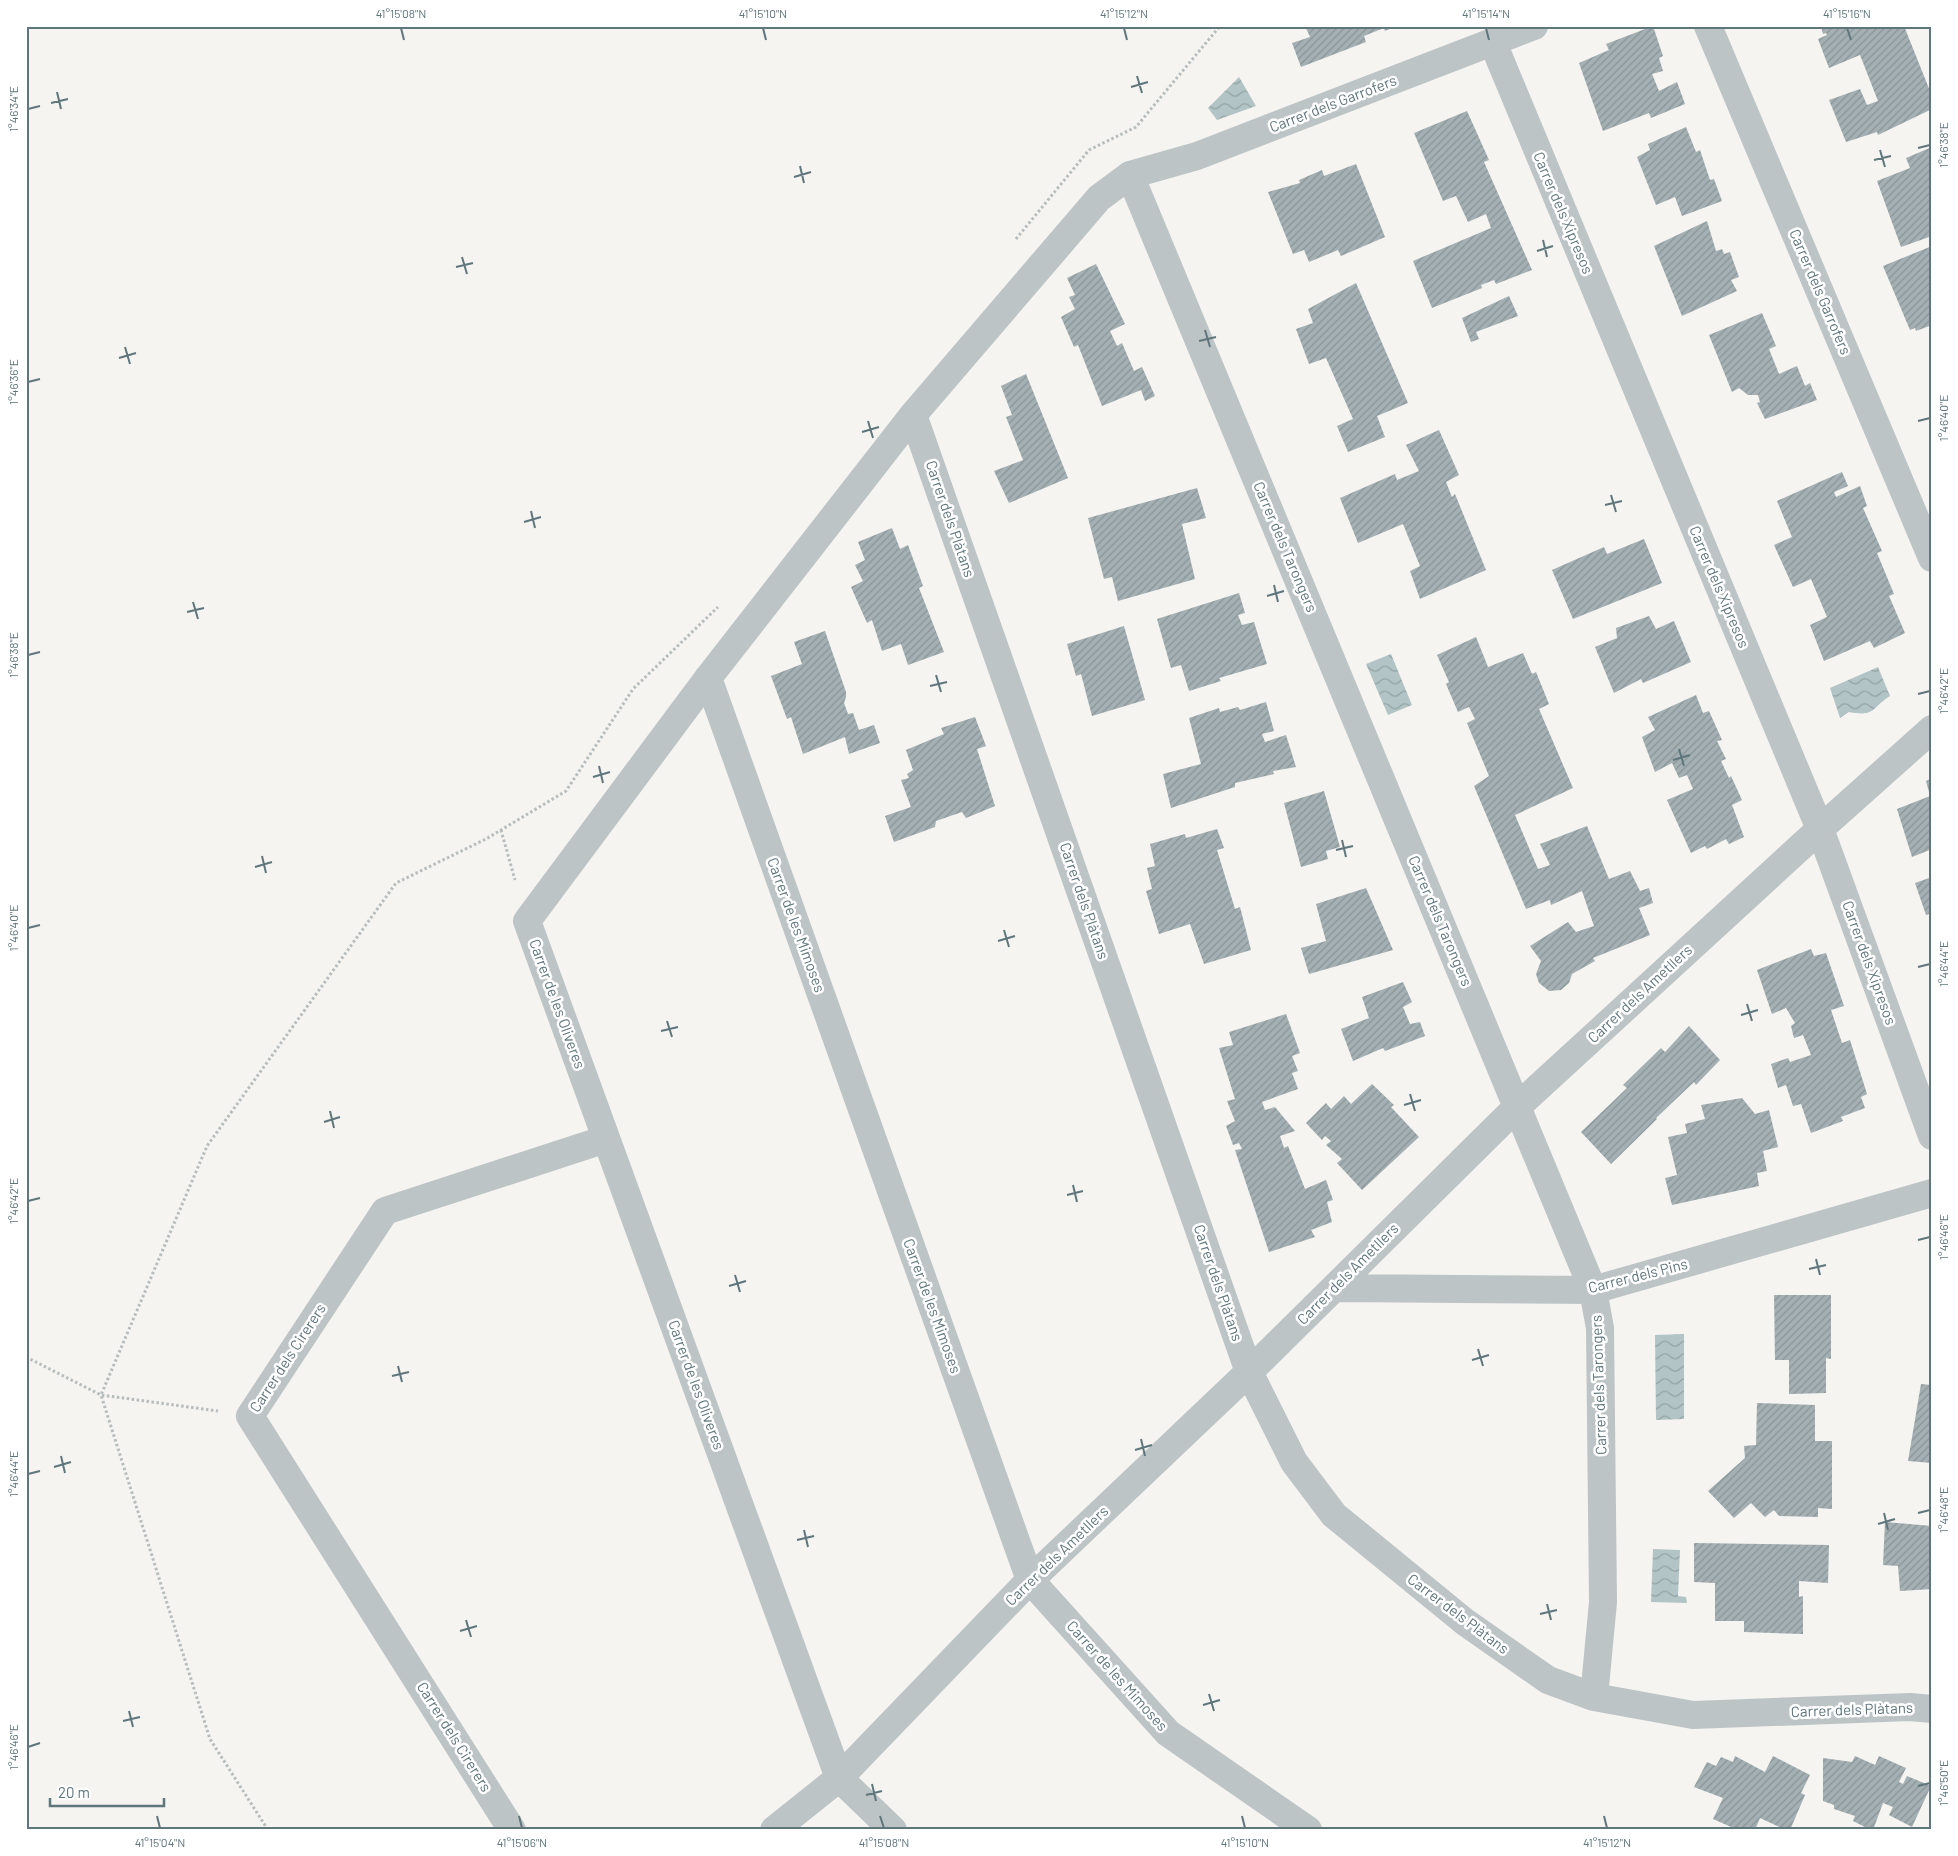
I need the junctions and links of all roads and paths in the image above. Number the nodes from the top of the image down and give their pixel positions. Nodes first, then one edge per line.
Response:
1 (1534, 26) edge
2 (1708, 26) edge
3 (1493, 43) junction
4 (1130, 175) junction
5 (913, 415) junction
6 (1932, 558) edge
7 (708, 678) junction
8 (1932, 730) edge
9 (1820, 829) junction
10 (501, 830) dead end
11 (527, 922) junction
12 (1517, 1107) junction
13 (1932, 1136) edge
14 (606, 1138) junction
15 (1932, 1193) edge
16 (1334, 1288) junction
17 (1593, 1290) junction
18 (26, 1357) edge
19 (1249, 1372) junction
20 (250, 1416) junction
21 (1030, 1580) junction
22 (1594, 1697) junction
23 (1932, 1709) edge
24 (839, 1778) junction
25 (512, 1830) edge
26 (774, 1830) edge
27 (893, 1830) edge
28 (1308, 1830) edge

1 - 3 street, Carrer dels Garrofers
2 - 6 street, Carrer dels Garrofers
3 - 4 street, Carrer dels Garrofers
3 - 9 street, Carrer dels Xipresos
4 - 5 street
4 - 12 street, Carrer dels Tarongers
5 - 7 street
5 - 19 street, Carrer dels Plàtans
7 - 11 street
7 - 21 street, Carrer de les Mimoses
8 - 9 street, Carrer dels Ametllers
9 - 12 street, Carrer dels Ametllers
9 - 13 street, Carrer dels Xipresos
10 - 11 path
11 - 14 street, Carrer de les Oliveres
12 - 16 street, Carrer dels Ametllers
12 - 17 street, Carrer dels Tarongers
14 - 20 street, Carrer dels Cirerers
14 - 24 street, Carrer de les Oliveres
15 - 17 street, Carrer dels Pins
16 - 17 street, Carrer dels Pins
16 - 19 street, Carrer dels Ametllers
17 - 22 street, Carrer dels Tarongers
18 - 20 path
19 - 21 street, Carrer dels Ametllers
19 - 22 street, Carrer dels Plàtans
20 - 25 street, Carrer dels Cirerers
21 - 24 street, Carrer dels Ametllers
21 - 28 street, Carrer de les Mimoses
22 - 23 street, Carrer dels Plàtans
24 - 26 street, Carrer dels Ametllers
24 - 27 street, Carrer de les Oliveres

